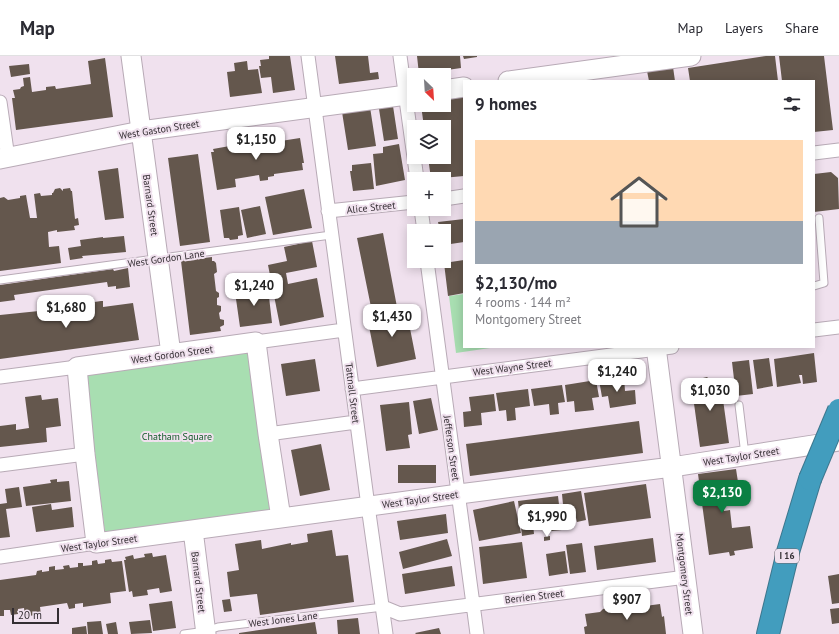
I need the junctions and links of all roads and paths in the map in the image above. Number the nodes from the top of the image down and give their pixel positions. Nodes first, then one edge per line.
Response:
1 (131, 56) edge
2 (308, 56) edge
3 (400, 56) edge
4 (691, 56) edge
5 (621, 68) edge
6 (517, 80) edge
7 (407, 83) edge
8 (463, 87) edge
9 (451, 89) edge
10 (407, 94) edge
11 (0, 102) edge
12 (314, 107) junction
13 (411, 112) edge
14 (141, 131) junction
15 (839, 150) edge
16 (815, 152) edge
17 (4, 158) edge
18 (416, 172) edge
19 (463, 196) edge
20 (451, 198) edge
21 (407, 203) edge
22 (328, 211) junction
23 (819, 218) dead end
24 (331, 235) junction
25 (158, 259) junction
26 (428, 268) edge
27 (0, 280) edge
28 (815, 286) edge
29 (839, 327) edge
30 (344, 330) junction
31 (815, 330) edge
32 (256, 342) junction
33 (662, 348) edge
34 (171, 354) junction
35 (77, 367) junction
36 (442, 376) junction
37 (0, 377) edge
38 (352, 389) junction
39 (739, 405) dead end
40 (839, 410) edge
41 (356, 422) junction
42 (268, 434) junction
43 (839, 441) edge
44 (85, 454) junction
45 (745, 456) junction
46 (0, 465) edge
47 (672, 467) junction
48 (459, 494) junction
49 (368, 506) junction
50 (281, 518) junction
51 (192, 530) junction
52 (96, 543) junction
53 (0, 557) edge
54 (686, 577) junction
55 (473, 603) junction
56 (383, 607) junction
57 (206, 632) edge
58 (184, 634) edge
59 (386, 634) edge
60 (477, 634) edge
61 (693, 634) edge
62 (768, 634) edge

1 - 14 street, Barnard Street
2 - 12 street, Tattnall Street
3 - 7 street
4 - 5 street
5 - 6 street
8 - 9 street
10 - 12 street, West Gaston Street
11 - 17 street
12 - 14 street, West Gaston Street
12 - 22 street, Tattnall Street
13 - 18 street
14 - 17 street, West Gaston Street
14 - 25 street, Barnard Street
15 - 16 street
19 - 20 street
21 - 22 street, Alice Street
22 - 24 street, Tattnall Street
23 - 28 lane
24 - 25 lane, West Gordon Lane
24 - 30 street, Tattnall Street
25 - 27 lane, West Gordon Lane
25 - 34 street, Barnard Street
26 - 36 street, Jefferson Street
29 - 31 street
30 - 32 street, West Gordon Street
30 - 38 street, Tattnall Street
32 - 34 street, West Gordon Street
32 - 42 street
33 - 36 street, West Wayne Street
33 - 47 street, Montgomery Street
34 - 35 street, West Gordon Street
35 - 37 street, West Gordon Street
35 - 44 street
36 - 38 street, West Wayne Street
36 - 48 street, Jefferson Street
38 - 41 street, Tattnall Street
39 - 45 lane
40 - 62 highway, I 16, bridge
41 - 42 street
41 - 49 street, Tattnall Street
42 - 50 street
43 - 45 street, West Taylor Street
44 - 46 street
44 - 52 street
45 - 47 street, West Taylor Street
47 - 48 street, West Taylor Street
47 - 54 street, Montgomery Street
48 - 49 street, West Taylor Street
48 - 55 street, Jefferson Street
49 - 50 street, West Taylor Street
49 - 56 street, Tattnall Street
50 - 51 street, West Taylor Street
51 - 52 street, West Taylor Street
51 - 57 street, Barnard Street
52 - 53 street, West Taylor Street
54 - 55 street, Berrien Street
54 - 61 street, Montgomery Street
55 - 56 street, Berrien Street
55 - 60 street, Jefferson Street
56 - 57 lane, West Jones Lane
56 - 59 street, Tattnall Street
57 - 58 lane, West Jones Lane

